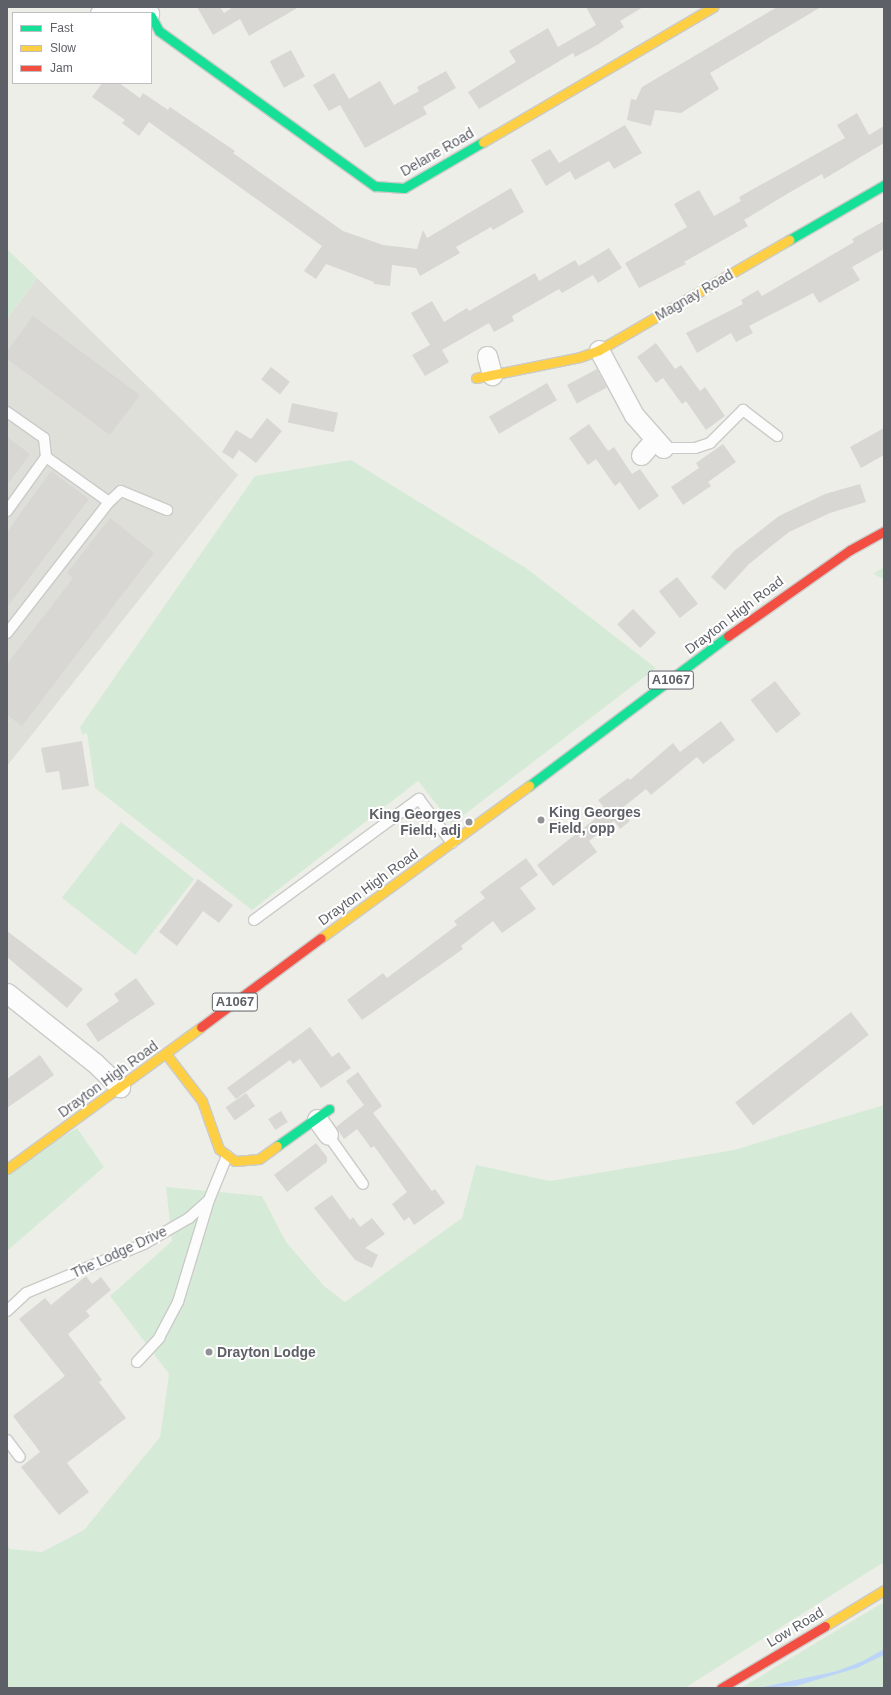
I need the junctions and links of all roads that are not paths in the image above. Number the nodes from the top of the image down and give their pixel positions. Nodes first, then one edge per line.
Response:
1 (113, 7) edge
2 (122, 7) edge
3 (714, 7) edge
4 (102, 12) edge
5 (142, 12) edge
6 (152, 18) edge
7 (884, 185) edge
8 (600, 350) junction
9 (487, 356) dead end
10 (484, 376) joint
11 (7, 412) edge
12 (777, 436) dead end
13 (659, 444) junction
14 (641, 454) dead end
15 (46, 457) junction
16 (108, 502) junction
17 (167, 510) dead end
18 (7, 511) edge
19 (884, 531) edge
20 (7, 633) edge
21 (452, 843) junction
22 (254, 920) dead end
23 (7, 993) edge
24 (166, 1054) junction
25 (120, 1087) junction
26 (323, 1114) joint
27 (328, 1135) joint
28 (227, 1156) junction
29 (7, 1169) edge
30 (363, 1184) dead end
31 (209, 1200) junction
32 (7, 1311) edge
33 (137, 1362) dead end
34 (7, 1440) edge
35 (20, 1457) dead end
36 (884, 1590) edge
37 (721, 1688) edge

1 - 4 street
2 - 5 street
3 - 6 street, Delane Road
7 - 8 street, Magnay Road
8 - 10 street, Magnay Road
8 - 13 street
9 - 10 street, Magnay Road
11 - 15 lane
12 - 13 lane
13 - 14 street
15 - 16 lane
15 - 18 lane
16 - 17 lane
16 - 20 lane
19 - 21 street, Drayton High Road / A1067
21 - 22 lane
21 - 24 street, Drayton High Road / A1067
23 - 25 street
24 - 25 street, Drayton High Road / A1067
24 - 28 street
25 - 29 street, Drayton High Road / A1067
26 - 27 street
26 - 28 street
27 - 30 lane
28 - 31 lane, The Lodge Drive
31 - 32 lane, The Lodge Drive
31 - 33 lane
34 - 35 lane
36 - 37 street, Low Road

